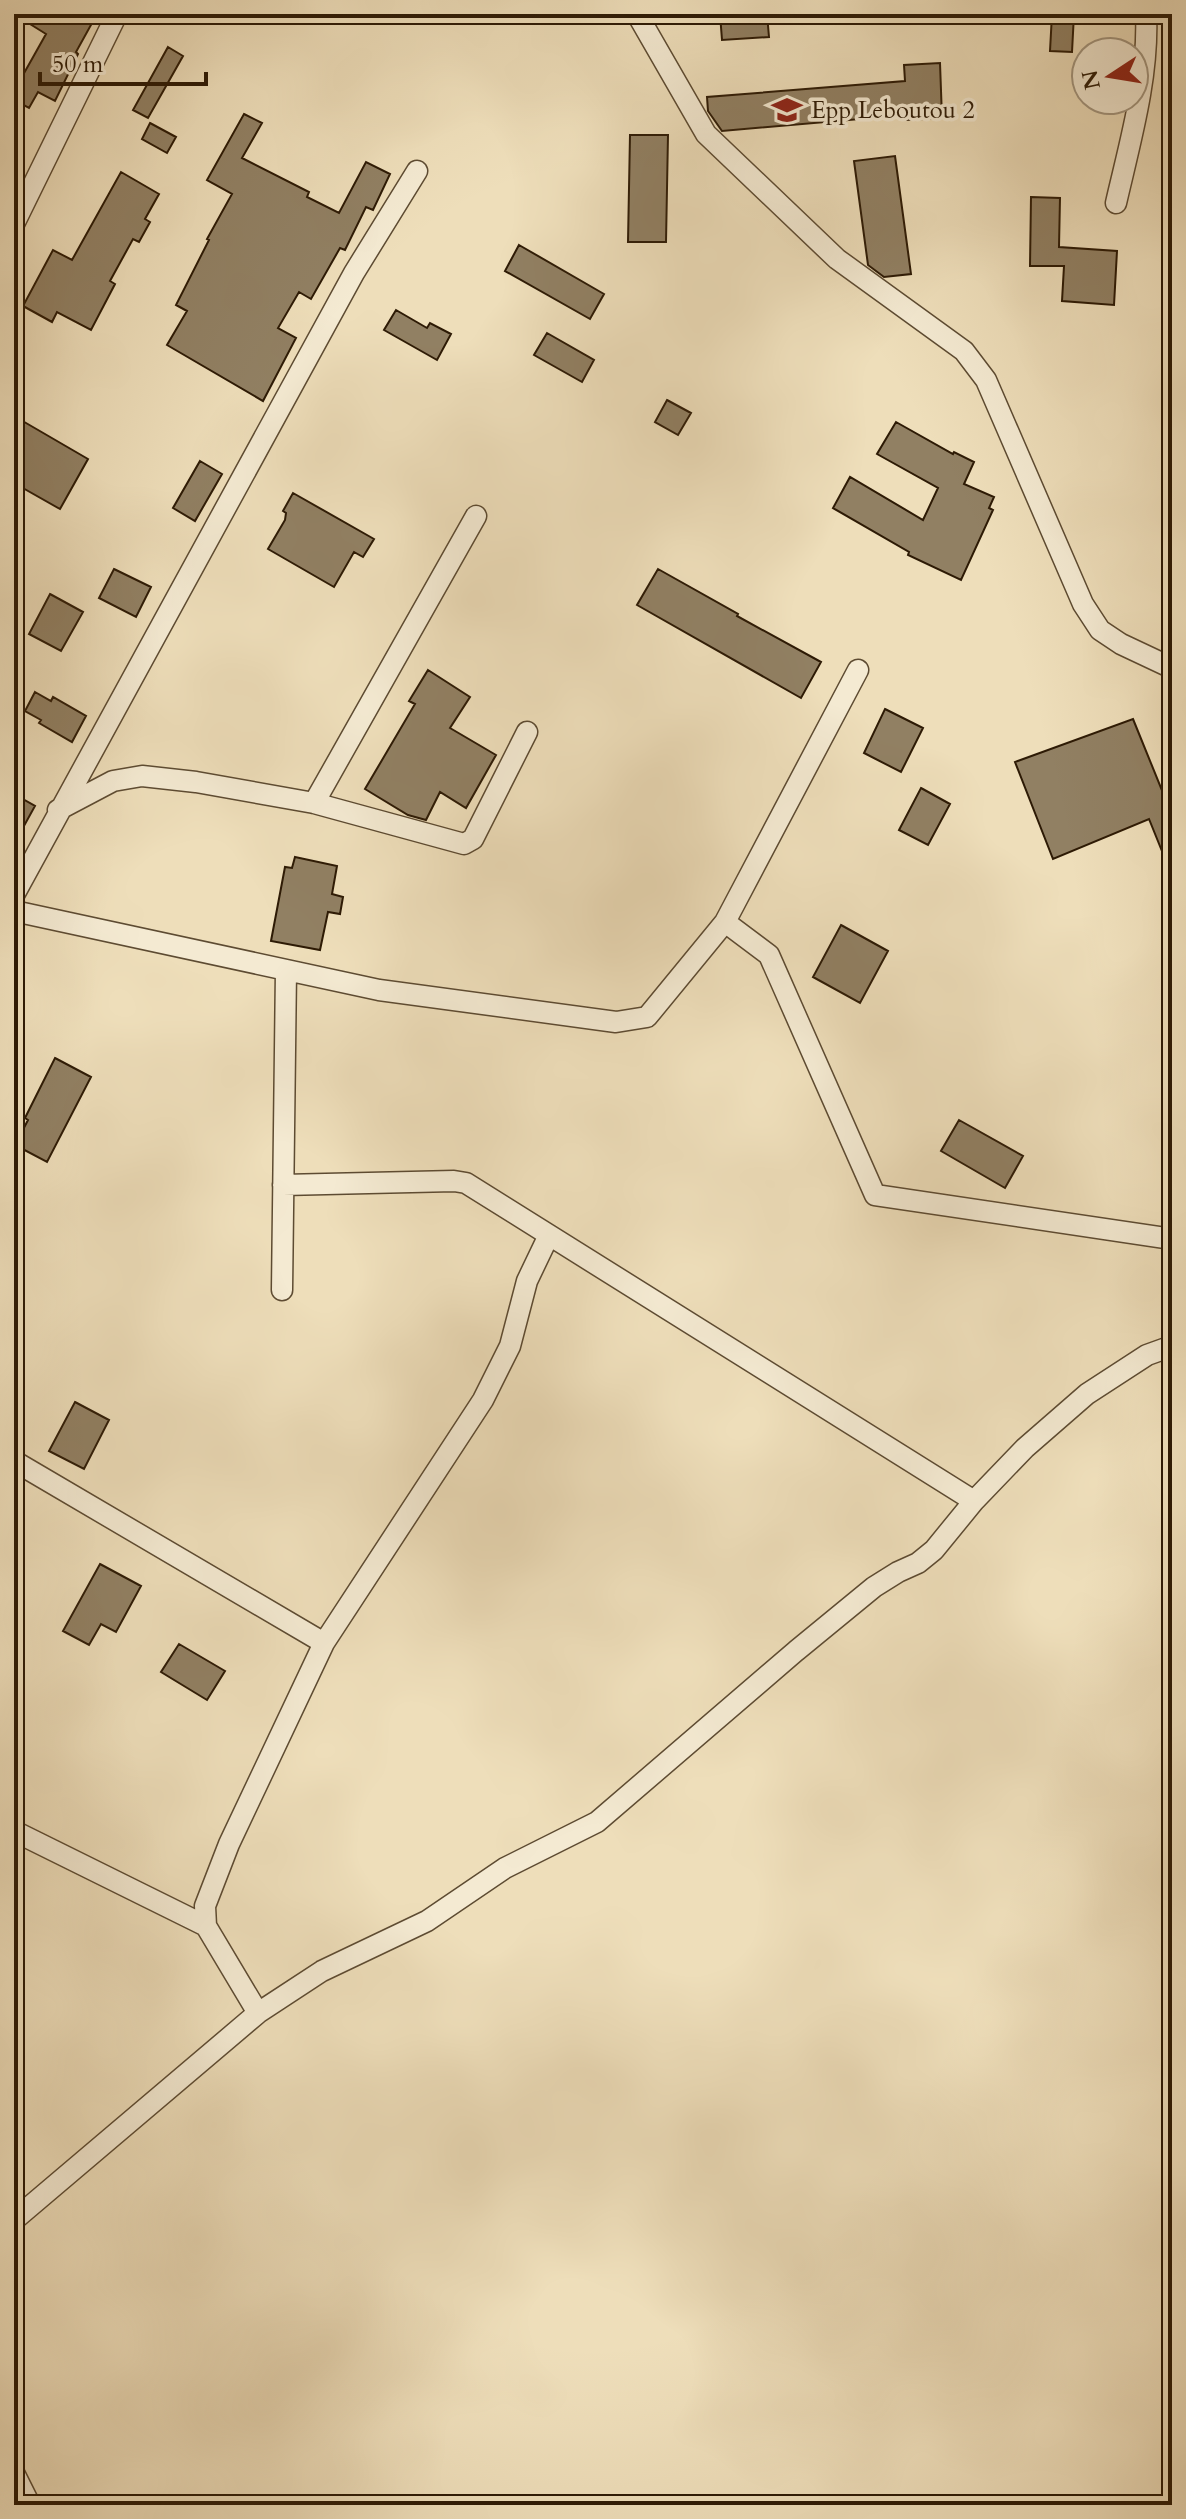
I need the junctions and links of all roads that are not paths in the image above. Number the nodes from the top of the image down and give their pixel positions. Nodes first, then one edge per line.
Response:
1 (117, 14) edge
2 (637, 14) edge
3 (1146, 14) edge
4 (417, 171) dead end
5 (1116, 203) dead end
6 (14, 224) edge
7 (476, 516) dead end
8 (1172, 668) edge
9 (858, 670) dead end
10 (527, 732) dead end
11 (314, 803) junction
12 (58, 810) junction
13 (14, 895) edge
14 (14, 911) edge
15 (725, 922) junction
16 (286, 970) junction
17 (283, 1185) junction
18 (549, 1235) junction
19 (1172, 1239) edge
20 (282, 1290) dead end
21 (1172, 1346) edge
22 (14, 1461) edge
23 (974, 1501) junction
24 (324, 1643) junction
25 (14, 1831) edge
26 (206, 1926) junction
27 (258, 2013) junction
28 (14, 2220) edge
29 (14, 2473) edge
30 (30, 2505) edge

1 - 6 street
2 - 8 street
3 - 5 street
4 - 12 street
7 - 11 street
9 - 15 street
10 - 11 street
11 - 12 street
12 - 13 street
14 - 16 street
15 - 16 street
15 - 19 street
16 - 17 street
17 - 18 street
17 - 20 street
18 - 23 street
18 - 24 street
21 - 23 street
22 - 24 street
23 - 27 street
24 - 26 street
25 - 26 street
26 - 27 street
27 - 28 street
29 - 30 street

